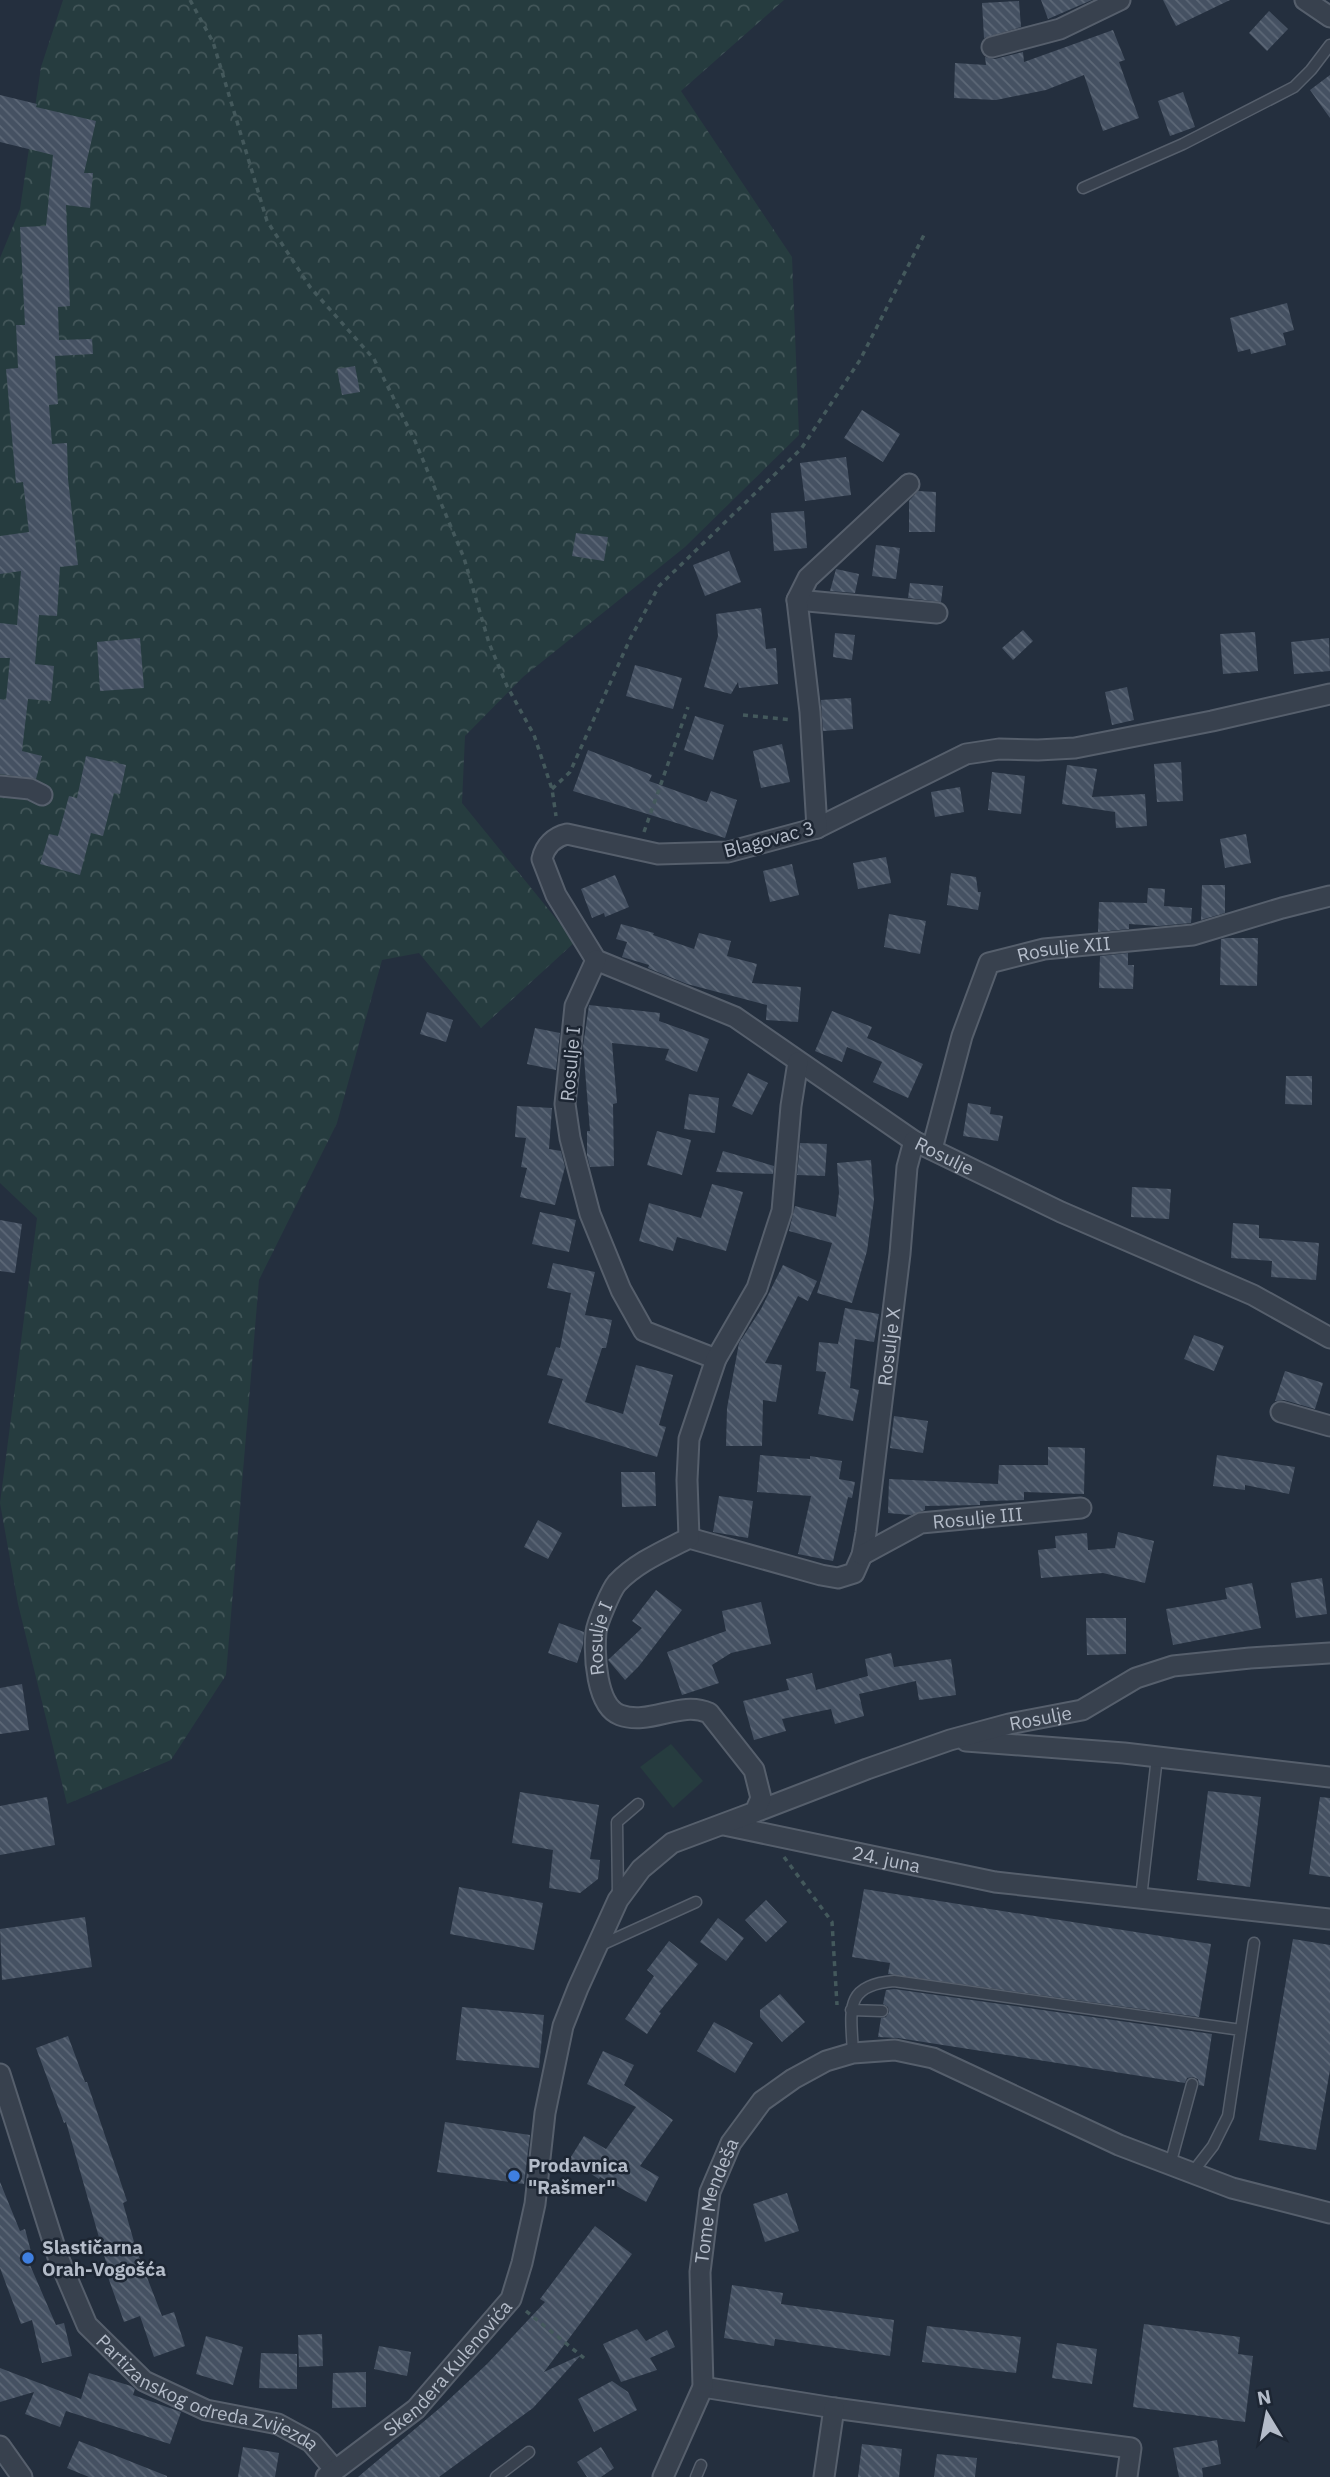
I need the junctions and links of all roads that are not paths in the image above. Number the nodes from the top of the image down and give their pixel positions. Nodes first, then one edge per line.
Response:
1 (1120, 0) edge
2 (1305, 0) edge
3 (1330, 17) edge
4 (1330, 45) edge
5 (992, 47) dead end
6 (1083, 188) dead end
7 (909, 484) dead end
8 (797, 600) junction
9 (937, 613) dead end
10 (1330, 694) edge
11 (0, 786) edge
12 (42, 794) dead end
13 (817, 828) junction
14 (1330, 896) edge
15 (596, 960) junction
16 (798, 1062) junction
17 (914, 1140) junction
18 (932, 1149) junction
19 (1330, 1339) edge
20 (716, 1359) junction
21 (1282, 1412) dead end
22 (1330, 1426) edge
23 (1081, 1508) dead end
24 (689, 1538) junction
25 (862, 1555) junction
26 (1330, 1653) edge
27 (950, 1740) junction
28 (1157, 1757) junction
29 (1330, 1777) edge
30 (638, 1804) dead end
31 (755, 1812) junction
32 (724, 1825) junction
33 (1141, 1898) junction
34 (618, 1900) junction
35 (696, 1902) dead end
36 (1330, 1919) edge
37 (1254, 1942) dead end
38 (597, 1946) junction
39 (851, 2010) junction
40 (882, 2011) dead end
41 (1202, 2025) junction
42 (1241, 2030) junction
43 (1191, 2031) dead end
44 (853, 2053) junction
45 (0, 2074) edge
46 (1192, 2084) dead end
47 (1170, 2165) junction
48 (1192, 2173) junction
49 (1330, 2213) edge
50 (703, 2387) junction
51 (834, 2408) junction
52 (0, 2446) edge
53 (529, 2452) dead end
54 (701, 2465) dead end
55 (330, 2474) edge
56 (22, 2477) edge
57 (496, 2477) edge
58 (663, 2477) edge
59 (696, 2477) edge
60 (824, 2477) edge
61 (1127, 2477) edge

1 - 5 street
2 - 3 street
4 - 6 lane
7 - 8 street
8 - 9 street
8 - 13 street
10 - 13 street, Blagovac 3
11 - 12 street
13 - 15 street, Blagovac 3
14 - 18 street, Rosulje XII
15 - 16 street
15 - 20 street, Rosulje I
16 - 17 street, Rosulje
16 - 20 street
17 - 18 street, Rosulje
17 - 25 street, Rosulje X
18 - 19 street, Rosulje
20 - 24 street
21 - 22 street
23 - 25 street, Rosulje III
24 - 25 street, Rosulje III
24 - 31 street, Rosulje I
26 - 27 street, Rosulje
27 - 28 street
27 - 31 street, Rosulje
28 - 29 street
28 - 33 lane
30 - 34 lane, Skendera Kulenovića
31 - 32 street
32 - 33 street, 24. juna
32 - 34 street, Skendera Kulenovića
33 - 36 street, 24. juna
34 - 38 street, Skendera Kulenovića
35 - 38 lane
37 - 42 lane
38 - 55 street, Skendera Kulenovića
39 - 40 lane
39 - 41 lane
39 - 44 lane
41 - 42 lane
41 - 43 lane
42 - 48 lane
44 - 47 street
44 - 50 street, Tome Mendeša
45 - 55 street, Partizanskog odreda Zvijezda
46 - 47 lane
47 - 48 street
48 - 49 street
50 - 51 street
50 - 58 street, Tome Mendeša
51 - 60 street
51 - 61 street
52 - 56 street
53 - 57 lane
54 - 59 lane

